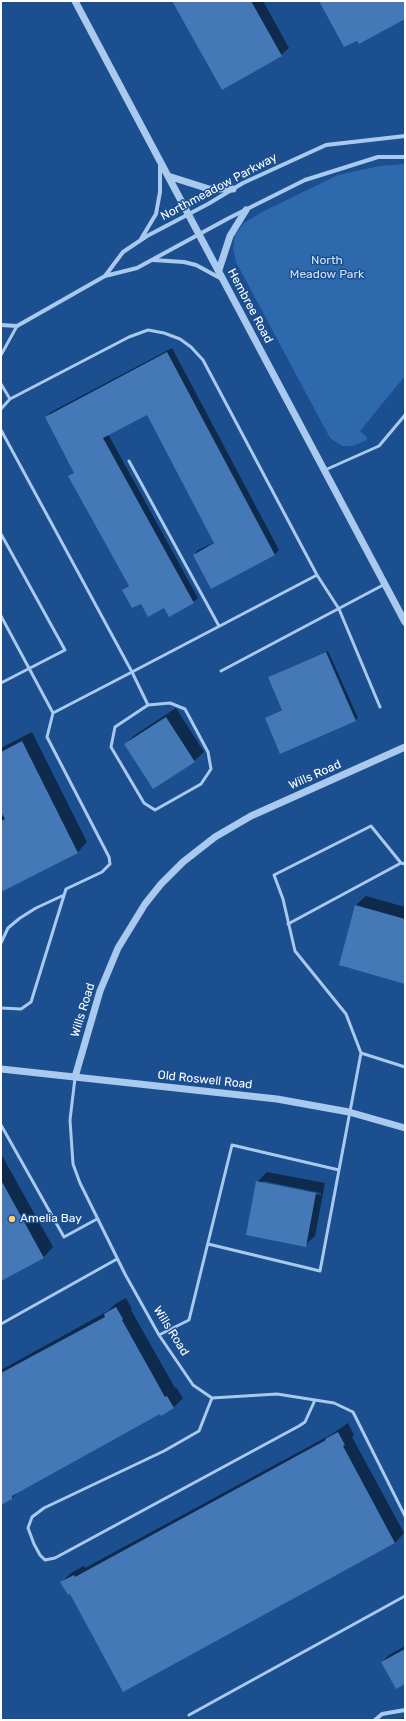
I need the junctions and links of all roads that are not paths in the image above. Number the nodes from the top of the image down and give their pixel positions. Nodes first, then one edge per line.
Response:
1 (75, 1) edge
2 (405, 136) edge
3 (405, 157) edge
4 (160, 160) junction
5 (168, 176) junction
6 (233, 189) junction
7 (246, 210) junction
8 (188, 215) junction
9 (199, 234) junction
10 (140, 241) junction
11 (152, 260) junction
12 (219, 270) junction
13 (105, 276) junction
14 (224, 280) junction
15 (1, 325) edge
16 (17, 326) junction
17 (1, 355) edge
18 (1, 384) edge
19 (10, 399) junction
20 (1, 409) edge
21 (405, 415) edge
22 (1, 430) edge
23 (129, 461) dead end
24 (325, 470) junction
25 (1, 534) edge
26 (317, 575) junction
27 (385, 584) junction
28 (339, 609) junction
29 (1, 616) edge
30 (405, 622) edge
31 (219, 626) junction
32 (29, 669) junction
33 (221, 671) dead end
34 (132, 672) junction
35 (1, 683) edge
36 (148, 705) junction
37 (380, 708) dead end
38 (53, 713) junction
39 (405, 747) edge
40 (403, 864) edge
41 (64, 895) junction
42 (288, 924) junction
43 (1, 943) edge
44 (1, 1008) edge
45 (361, 1053) junction
46 (405, 1067) edge
47 (1, 1068) edge
48 (75, 1077) junction
49 (349, 1112) junction
50 (1, 1125) edge
51 (405, 1128) edge
52 (339, 1170) junction
53 (97, 1219) junction
54 (208, 1244) junction
55 (117, 1259) junction
56 (1, 1324) edge
57 (159, 1335) junction
58 (212, 1398) junction
59 (315, 1400) junction
60 (405, 1516) edge
61 (405, 1596) edge
62 (405, 1710) edge
63 (189, 1715) dead end
64 (375, 1720) edge

1 - 4 street, Hembree Road
2 - 6 street, Northmeadow Parkway
3 - 7 street, Northmeadow Parkway
4 - 5 street, Hembree Road
4 - 10 street
5 - 6 street
5 - 8 street, Hembree Road
6 - 8 street, Northmeadow Parkway
7 - 9 street, Northmeadow Parkway
7 - 12 street
8 - 9 street, Hembree Road
8 - 10 street, Northmeadow Parkway
9 - 11 street, Northmeadow Parkway
9 - 12 street, Hembree Road
10 - 13 street, Northmeadow Parkway
11 - 13 street, Northmeadow Parkway
11 - 14 street
12 - 14 street, Hembree Road
13 - 16 street, Northmeadow Parkway
14 - 24 street, Hembree Road
15 - 16 street
16 - 17 lane
18 - 19 lane
19 - 20 lane
19 - 26 lane
21 - 24 lane
22 - 34 lane
23 - 31 lane
24 - 27 street, Hembree Road
25 - 32 lane
26 - 28 lane
26 - 31 lane
27 - 28 lane
27 - 30 street, Hembree Road
28 - 33 lane
28 - 37 lane
29 - 32 lane
31 - 34 lane
32 - 35 lane
32 - 38 lane
34 - 36 lane
34 - 38 lane
36 - 36 lane
38 - 41 lane
39 - 48 street, Wills Road
40 - 42 lane
40 - 42 lane
41 - 43 lane
41 - 44 lane
42 - 45 lane
45 - 46 lane
45 - 49 lane
47 - 48 street, Old Roswell Road
48 - 49 street, Old Roswell Road
48 - 53 lane, Wills Road
49 - 51 street, Old Roswell Road
49 - 52 lane
50 - 53 lane
52 - 54 lane
52 - 54 lane
53 - 55 lane, Wills Road
54 - 57 lane
55 - 56 lane
55 - 57 lane, Wills Road
57 - 58 lane, Wills Road
58 - 59 lane
58 - 59 lane
59 - 60 lane
61 - 63 lane
62 - 64 street

